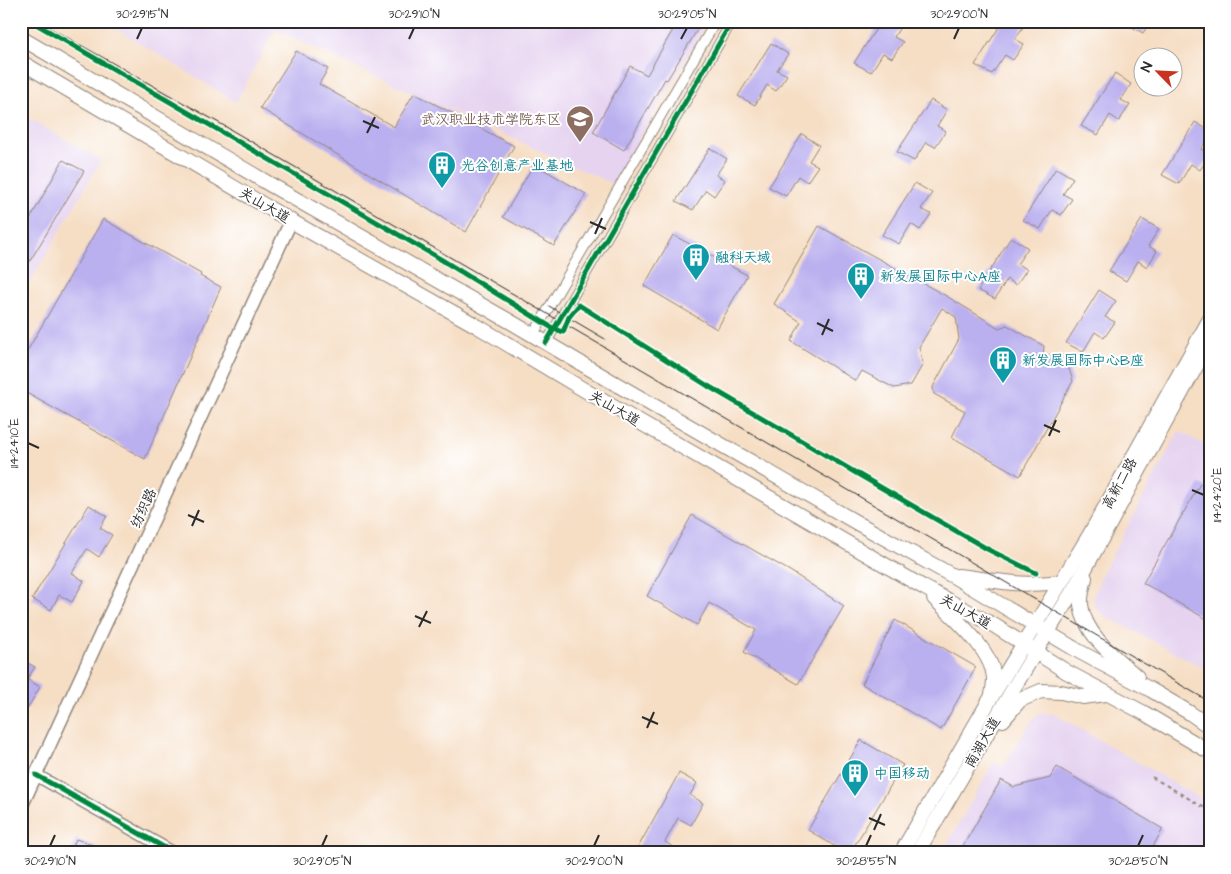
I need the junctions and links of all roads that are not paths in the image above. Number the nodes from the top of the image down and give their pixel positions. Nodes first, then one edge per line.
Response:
1 (716, 21) edge
2 (732, 21) edge
3 (21, 38) edge
4 (21, 62) edge
5 (291, 221) junction
6 (1210, 318) edge
7 (533, 335) junction
8 (1210, 341) edge
9 (546, 343) junction
10 (1090, 557) junction
11 (953, 576) junction
12 (1062, 581) junction
13 (923, 587) junction
14 (1041, 629) junction
15 (1030, 648) junction
16 (1151, 690) junction
17 (1106, 694) junction
18 (992, 696) junction
19 (1210, 727) edge
20 (1210, 752) edge
21 (36, 775) junction
22 (962, 777) junction
23 (21, 807) edge
24 (174, 853) edge
25 (901, 853) edge
26 (917, 853) edge

1 - 7 street
2 - 9 street
3 - 7 main road, 关山大道
4 - 5 main road, 关山大道
5 - 13 main road, 关山大道
5 - 21 main road, 纺织路
6 - 12 main road, 高新二路
7 - 9 main road, 关山大道
8 - 10 main road, 高新二路
9 - 11 main road, 关山大道
10 - 14 main road, 高新二路
10 - 16 main road
11 - 12 main road
11 - 14 main road, 关山大道
12 - 14 main road, 高新二路
13 - 15 main road, 关山大道
13 - 18 main road
14 - 15 main road, 南湖大道
14 - 16 main road, 关山大道
15 - 17 main road, 关山大道
15 - 18 main road, 南湖大道
15 - 22 main road, 南湖大道
16 - 19 main road, 关山大道
17 - 20 main road, 关山大道
17 - 22 main road
18 - 25 main road, 南湖大道
21 - 23 main road, 纺织路
21 - 24 street
22 - 26 main road, 南湖大道

